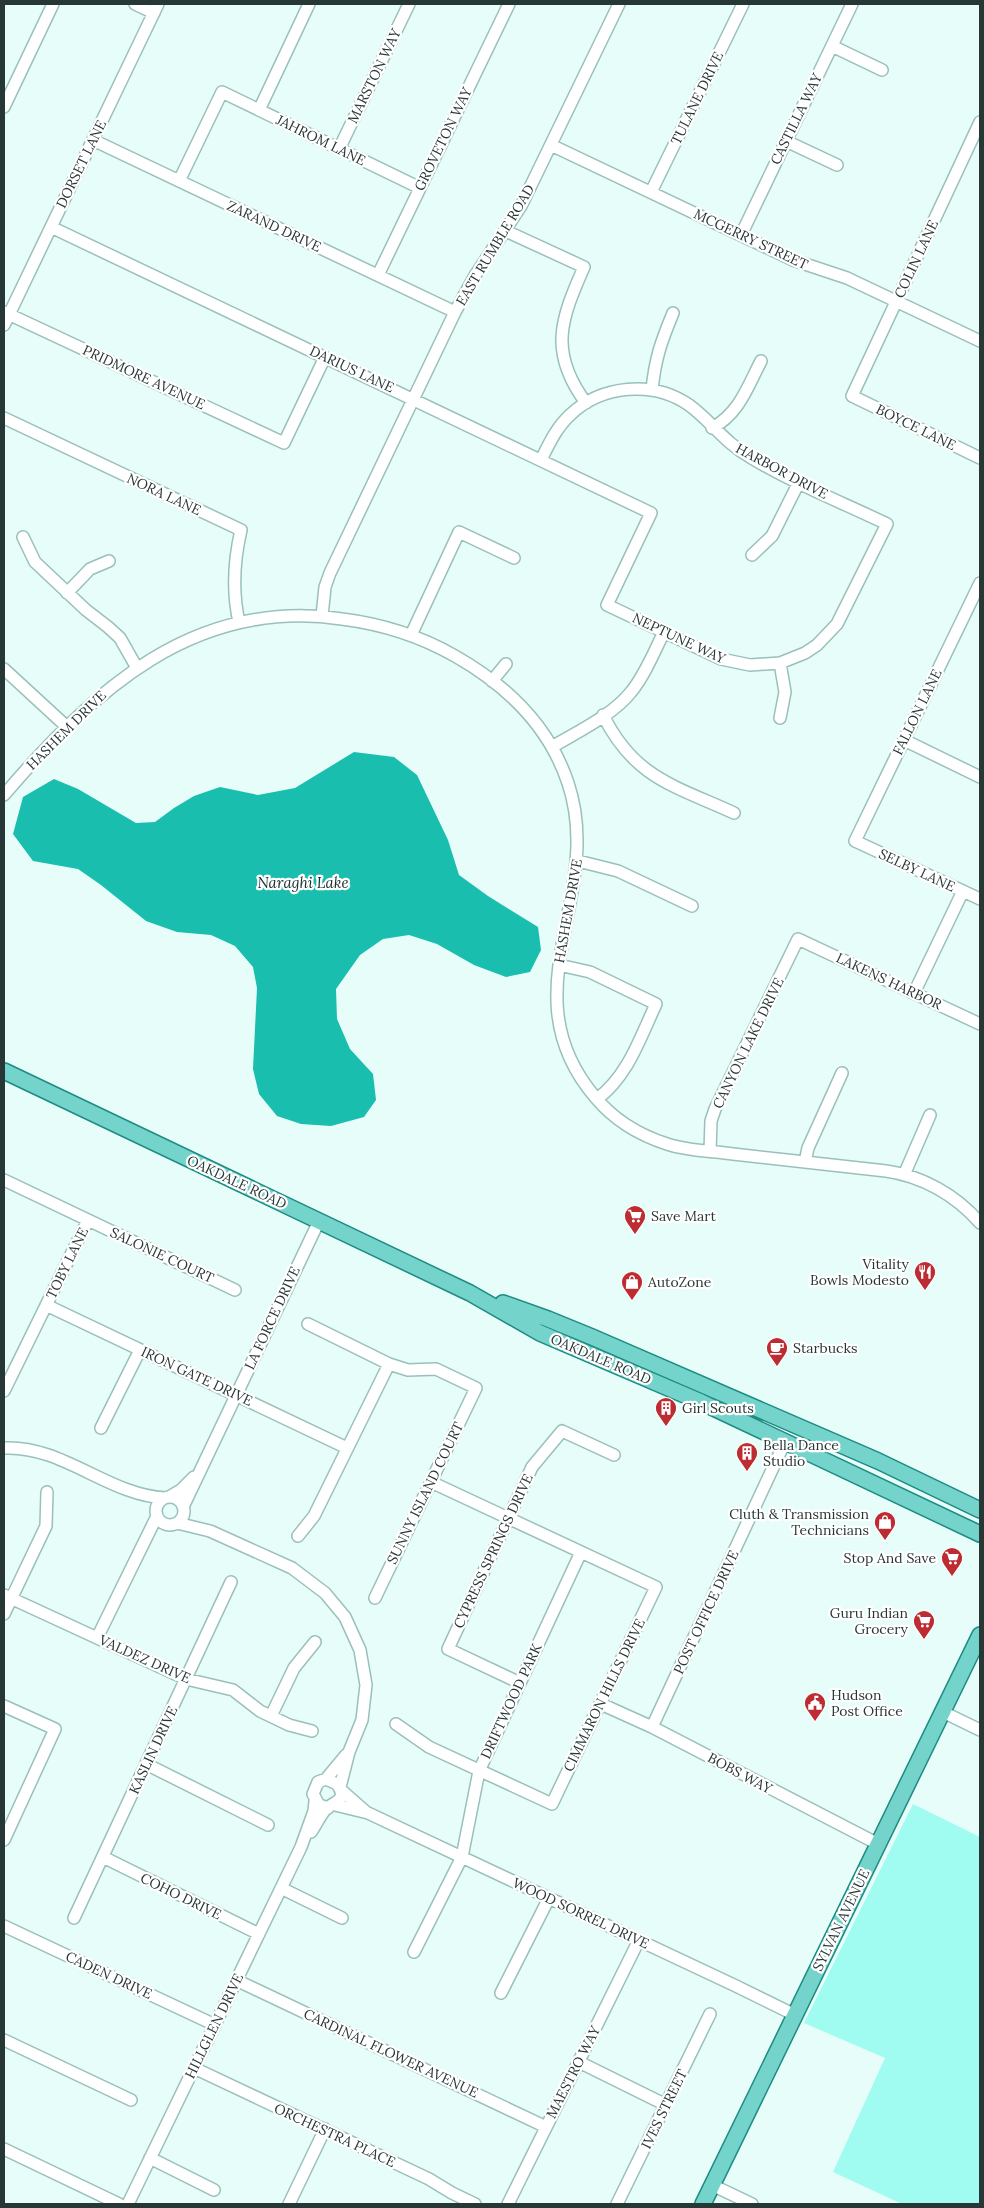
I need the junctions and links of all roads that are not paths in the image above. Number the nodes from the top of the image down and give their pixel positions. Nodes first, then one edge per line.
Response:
1 (53, 4) edge
2 (135, 4) edge
3 (309, 4) edge
4 (409, 4) edge
5 (509, 4) edge
6 (619, 4) edge
7 (743, 4) edge
8 (852, 4) edge
9 (156, 8) edge
10 (832, 46) junction
11 (882, 70) dead end
12 (4, 107) edge
13 (259, 110) junction
14 (980, 122) edge
15 (93, 140) junction
16 (786, 141) junction
17 (551, 145) junction
18 (339, 149) junction
19 (837, 165) dead end
20 (179, 181) junction
21 (420, 188) junction
22 (651, 192) junction
23 (51, 227) junction
24 (506, 231) junction
25 (741, 235) junction
26 (378, 275) junction
27 (896, 301) junction
28 (455, 312) junction
29 (6, 313) edge
30 (674, 313) dead end
31 (4, 325) edge
32 (980, 341) edge
33 (325, 357) junction
34 (761, 361) dead end
35 (652, 390) junction
36 (852, 396) joint
37 (414, 399) junction
38 (586, 403) junction
39 (4, 418) edge
40 (712, 428) junction
41 (980, 458) edge
42 (541, 460) junction
43 (799, 482) junction
44 (887, 524) joint
45 (23, 537) dead end
46 (752, 555) dead end
47 (514, 558) dead end
48 (109, 561) dead end
49 (980, 583) edge
50 (67, 593) junction
51 (607, 605) joint
52 (322, 616) junction
53 (239, 622) junction
54 (664, 632) junction
55 (411, 635) junction
56 (780, 663) junction
57 (506, 664) dead end
58 (137, 668) junction
59 (4, 669) edge
60 (492, 681) junction
61 (603, 715) junction
62 (780, 718) dead end
63 (67, 727) junction
64 (904, 740) junction
65 (552, 747) junction
66 (980, 777) edge
67 (4, 795) edge
68 (734, 814) dead end
69 (854, 840) joint
70 (578, 861) junction
71 (963, 891) junction
72 (980, 899) edge
73 (692, 906) dead end
74 (798, 939) joint
75 (558, 965) junction
76 (914, 993) junction
77 (980, 1024) edge
78 (4, 1072) edge
79 (842, 1073) dead end
80 (597, 1099) junction
81 (930, 1115) dead end
82 (710, 1151) junction
83 (805, 1162) junction
84 (904, 1175) junction
85 (4, 1180) edge
86 (88, 1220) junction
87 (319, 1221) junction
88 (980, 1221) edge
89 (236, 1290) dead end
90 (470, 1292) junction
91 (46, 1305) junction
92 (308, 1324) dead end
93 (540, 1332) junction
94 (140, 1350) junction
95 (635, 1356) junction
96 (389, 1364) junction
97 (4, 1391) edge
98 (236, 1395) junction
99 (101, 1428) dead end
100 (785, 1442) junction
101 (4, 1448) edge
102 (347, 1448) junction
103 (614, 1455) dead end
104 (200, 1470) junction
105 (431, 1482) junction
106 (128, 1491) junction
107 (47, 1492) dead end
108 (167, 1498) junction
109 (183, 1508) junction
110 (980, 1510) edge
111 (156, 1515) junction
112 (509, 1518) junction
113 (172, 1524) junction
114 (210, 1531) junction
115 (980, 1534) edge
116 (298, 1536) dead end
117 (142, 1548) junction
118 (581, 1552) junction
119 (231, 1582) dead end
120 (7, 1597) edge
121 (375, 1598) dead end
122 (4, 1614) edge
123 (980, 1635) edge
124 (97, 1638) junction
125 (315, 1642) dead end
126 (186, 1679) junction
127 (520, 1683) junction
128 (601, 1704) junction
129 (4, 1706) edge
130 (943, 1712) junction
131 (271, 1716) junction
132 (396, 1724) dead end
133 (652, 1727) junction
134 (980, 1730) edge
135 (312, 1731) dead end
136 (349, 1752) junction
137 (146, 1764) junction
138 (479, 1771) junction
139 (326, 1779) junction
140 (340, 1789) junction
141 (315, 1802) junction
142 (332, 1806) junction
143 (368, 1813) junction
144 (268, 1825) dead end
145 (4, 1840) edge
146 (878, 1844) junction
147 (301, 1847) junction
148 (102, 1857) junction
149 (462, 1858) junction
150 (281, 1888) junction
151 (549, 1898) junction
152 (74, 1918) dead end
153 (342, 1918) dead end
154 (5, 1930) edge
155 (259, 1934) junction
156 (639, 1940) junction
157 (414, 1952) dead end
158 (236, 1980) junction
159 (501, 1993) dead end
160 (710, 2014) dead end
161 (794, 2015) junction
162 (215, 2025) junction
163 (4, 2040) edge
164 (579, 2062) junction
165 (194, 2068) junction
166 (131, 2100) dead end
167 (666, 2105) junction
168 (546, 2127) junction
169 (324, 2129) junction
170 (4, 2149) edge
171 (150, 2158) junction
172 (712, 2185) junction
173 (214, 2190) dead end
174 (119, 2204) edge
175 (128, 2204) edge
176 (289, 2204) edge
177 (475, 2204) edge
178 (508, 2204) edge
179 (617, 2204) edge
180 (703, 2204) edge
181 (752, 2204) edge

1 - 12 street
2 - 9 street
3 - 13 street
4 - 18 street, MARSTON WAY
5 - 21 street, GROVETON WAY
6 - 17 street, EAST RUMBLE ROAD
7 - 22 street, TULANE DRIVE
8 - 10 street, CASTILLA WAY
9 - 15 street, DORSET LANE
10 - 11 street
10 - 16 street, CASTILLA WAY
13 - 18 street, JAHROM LANE
13 - 20 street, JAHROM LANE
14 - 27 street, COLIN LANE
15 - 20 street, ZARAND DRIVE
15 - 23 street, DORSET LANE
16 - 19 street
16 - 25 street, CASTILLA WAY
17 - 22 street, MCGERRY STREET
17 - 24 street, EAST RUMBLE ROAD
18 - 21 street, JAHROM LANE
20 - 26 street, ZARAND DRIVE
21 - 26 street, GROVETON WAY
22 - 25 street, MCGERRY STREET
23 - 29 street, DORSET LANE
23 - 33 street, DARIUS LANE
24 - 28 street, EAST RUMBLE ROAD
24 - 38 street
25 - 27 street, MCGERRY STREET
26 - 28 street, ZARAND DRIVE
27 - 32 street, MCGERRY STREET
27 - 36 street, COLIN LANE
28 - 37 street, EAST RUMBLE ROAD
29 - 31 street, DORSET LANE
29 - 33 street, PRIDMORE AVENUE
30 - 35 street
33 - 37 street, DARIUS LANE
34 - 40 street
35 - 38 street, HARBOR DRIVE
35 - 40 street, HARBOR DRIVE
36 - 41 street, BOYCE LANE
37 - 42 street, DARIUS LANE
37 - 52 street, EAST RUMBLE ROAD
38 - 42 street, HARBOR DRIVE
39 - 53 street, NORA LANE
40 - 43 street, HARBOR DRIVE
42 - 51 street, DARIUS LANE
43 - 44 street, HARBOR DRIVE
43 - 46 street
44 - 56 street, NEPTUNE WAY
45 - 50 street
47 - 55 street
48 - 50 street
49 - 64 street, FALLON LANE
50 - 58 street
51 - 54 street, NEPTUNE WAY
52 - 53 street, HASHEM DRIVE
52 - 55 street, HASHEM DRIVE
53 - 58 street, HASHEM DRIVE
54 - 56 street, NEPTUNE WAY
54 - 61 street
55 - 60 street, HASHEM DRIVE
56 - 62 street
57 - 60 street
58 - 63 street, HASHEM DRIVE
59 - 63 street
60 - 65 street, HASHEM DRIVE
61 - 65 street
61 - 68 street
63 - 67 street, HASHEM DRIVE
64 - 66 street
64 - 69 street, FALLON LANE
65 - 70 street, HASHEM DRIVE
69 - 71 street, SELBY LANE
70 - 73 street
70 - 75 street, HASHEM DRIVE
71 - 72 street, SELBY LANE
71 - 76 street
74 - 76 street, LAKENS HARBOR
74 - 82 street, CANYON LAKE DRIVE
75 - 80 street, HASHEM DRIVE
75 - 80 street
76 - 77 street, LAKENS HARBOR
78 - 87 main road, OAKDALE ROAD
79 - 83 street
80 - 82 street, HASHEM DRIVE
81 - 84 street
82 - 83 street, HASHEM DRIVE
83 - 84 street, HASHEM DRIVE
84 - 88 street, HASHEM DRIVE
85 - 86 street, SALONIE COURT
86 - 89 street, SALONIE COURT
86 - 91 street, TOBY LANE
87 - 90 main road, OAKDALE ROAD
87 - 98 street, LA FORCE DRIVE
90 - 93 main road, OAKDALE ROAD
90 - 95 main road, OAKDALE ROAD
91 - 94 street, IRON GATE DRIVE
91 - 97 street, TOBY LANE
92 - 96 street
93 - 95 main road
93 - 100 main road, OAKDALE ROAD
94 - 98 street, IRON GATE DRIVE
94 - 99 street
95 - 110 main road, OAKDALE ROAD
96 - 102 street
96 - 105 street, SUNNY ISLAND COURT
98 - 102 street, IRON GATE DRIVE
98 - 104 street, LA FORCE DRIVE
100 - 115 main road, OAKDALE ROAD
100 - 133 street, POST OFFICE DRIVE
101 - 106 street
102 - 116 street
103 - 112 street, CYPRESS SPRINGS DRIVE
104 - 108 street, LA FORCE DRIVE
104 - 109 street, LA FORCE DRIVE
105 - 112 street
105 - 121 street, SUNNY ISLAND COURT
106 - 108 street
106 - 111 street
107 - 120 street
108 - 109 street
108 - 111 street, LA FORCE DRIVE
109 - 113 street, LA FORCE DRIVE
109 - 114 street, HILLGLEN DRIVE
111 - 113 street
111 - 117 street, LA FORCE DRIVE
112 - 118 street
112 - 127 street, CYPRESS SPRINGS DRIVE
113 - 114 street, HILLGLEN DRIVE
113 - 117 street, LA FORCE DRIVE
114 - 136 street, HILLGLEN DRIVE
117 - 124 street, LA FORCE DRIVE
118 - 127 street, DRIFTWOOD PARK
118 - 128 street, CIMMARON HILLS DRIVE
119 - 126 street, KASLIN DRIVE
120 - 122 street
120 - 124 street, VALDEZ DRIVE
123 - 130 main road, SYLVAN AVENUE
124 - 126 street, VALDEZ DRIVE
125 - 131 street
126 - 131 street, VALDEZ DRIVE
126 - 137 street, KASLIN DRIVE
127 - 138 street, DRIFTWOOD PARK
128 - 133 street, BOBS WAY
128 - 138 street, CIMMARON HILLS DRIVE
129 - 145 street
130 - 134 street
130 - 146 main road, SYLVAN AVENUE
131 - 135 street, VALDEZ DRIVE
132 - 138 street
133 - 146 street, BOBS WAY
136 - 139 street, HILLGLEN DRIVE
136 - 140 street, HILLGLEN DRIVE
137 - 144 street
137 - 148 street, KASLIN DRIVE
138 - 149 street, DRIFTWOOD PARK
139 - 140 street
139 - 141 street, HILLGLEN DRIVE
140 - 142 street, HILLGLEN DRIVE
140 - 143 street, WOOD SORREL DRIVE
141 - 142 street
141 - 147 street, HILLGLEN DRIVE
142 - 143 street, WOOD SORREL DRIVE
142 - 147 street, HILLGLEN DRIVE
143 - 149 street, WOOD SORREL DRIVE
146 - 161 main road, SYLVAN AVENUE
147 - 150 street, HILLGLEN DRIVE
148 - 152 street, KASLIN DRIVE
148 - 155 street, COHO DRIVE
149 - 151 street, WOOD SORREL DRIVE
149 - 157 street, DRIFTWOOD PARK
150 - 153 street
150 - 155 street, HILLGLEN DRIVE
151 - 156 street, WOOD SORREL DRIVE
151 - 159 street
154 - 162 street, CADEN DRIVE
155 - 158 street, HILLGLEN DRIVE
156 - 161 street, WOOD SORREL DRIVE
156 - 164 street, MAESTRO WAY
158 - 162 street, HILLGLEN DRIVE
158 - 168 street, CARDINAL FLOWER AVENUE
160 - 167 street, IVES STREET
161 - 172 main road, SYLVAN AVENUE
162 - 165 street, HILLGLEN DRIVE
163 - 166 street
164 - 167 street
164 - 168 street, MAESTRO WAY
165 - 169 street, ORCHESTRA PLACE
165 - 171 street, HILLGLEN DRIVE
167 - 179 street, IVES STREET
168 - 178 street, MAESTRO WAY
169 - 176 street
169 - 177 street, ORCHESTRA PLACE
170 - 174 street
171 - 173 street
171 - 175 street, HILLGLEN DRIVE
172 - 180 main road, SYLVAN AVENUE
172 - 181 street

